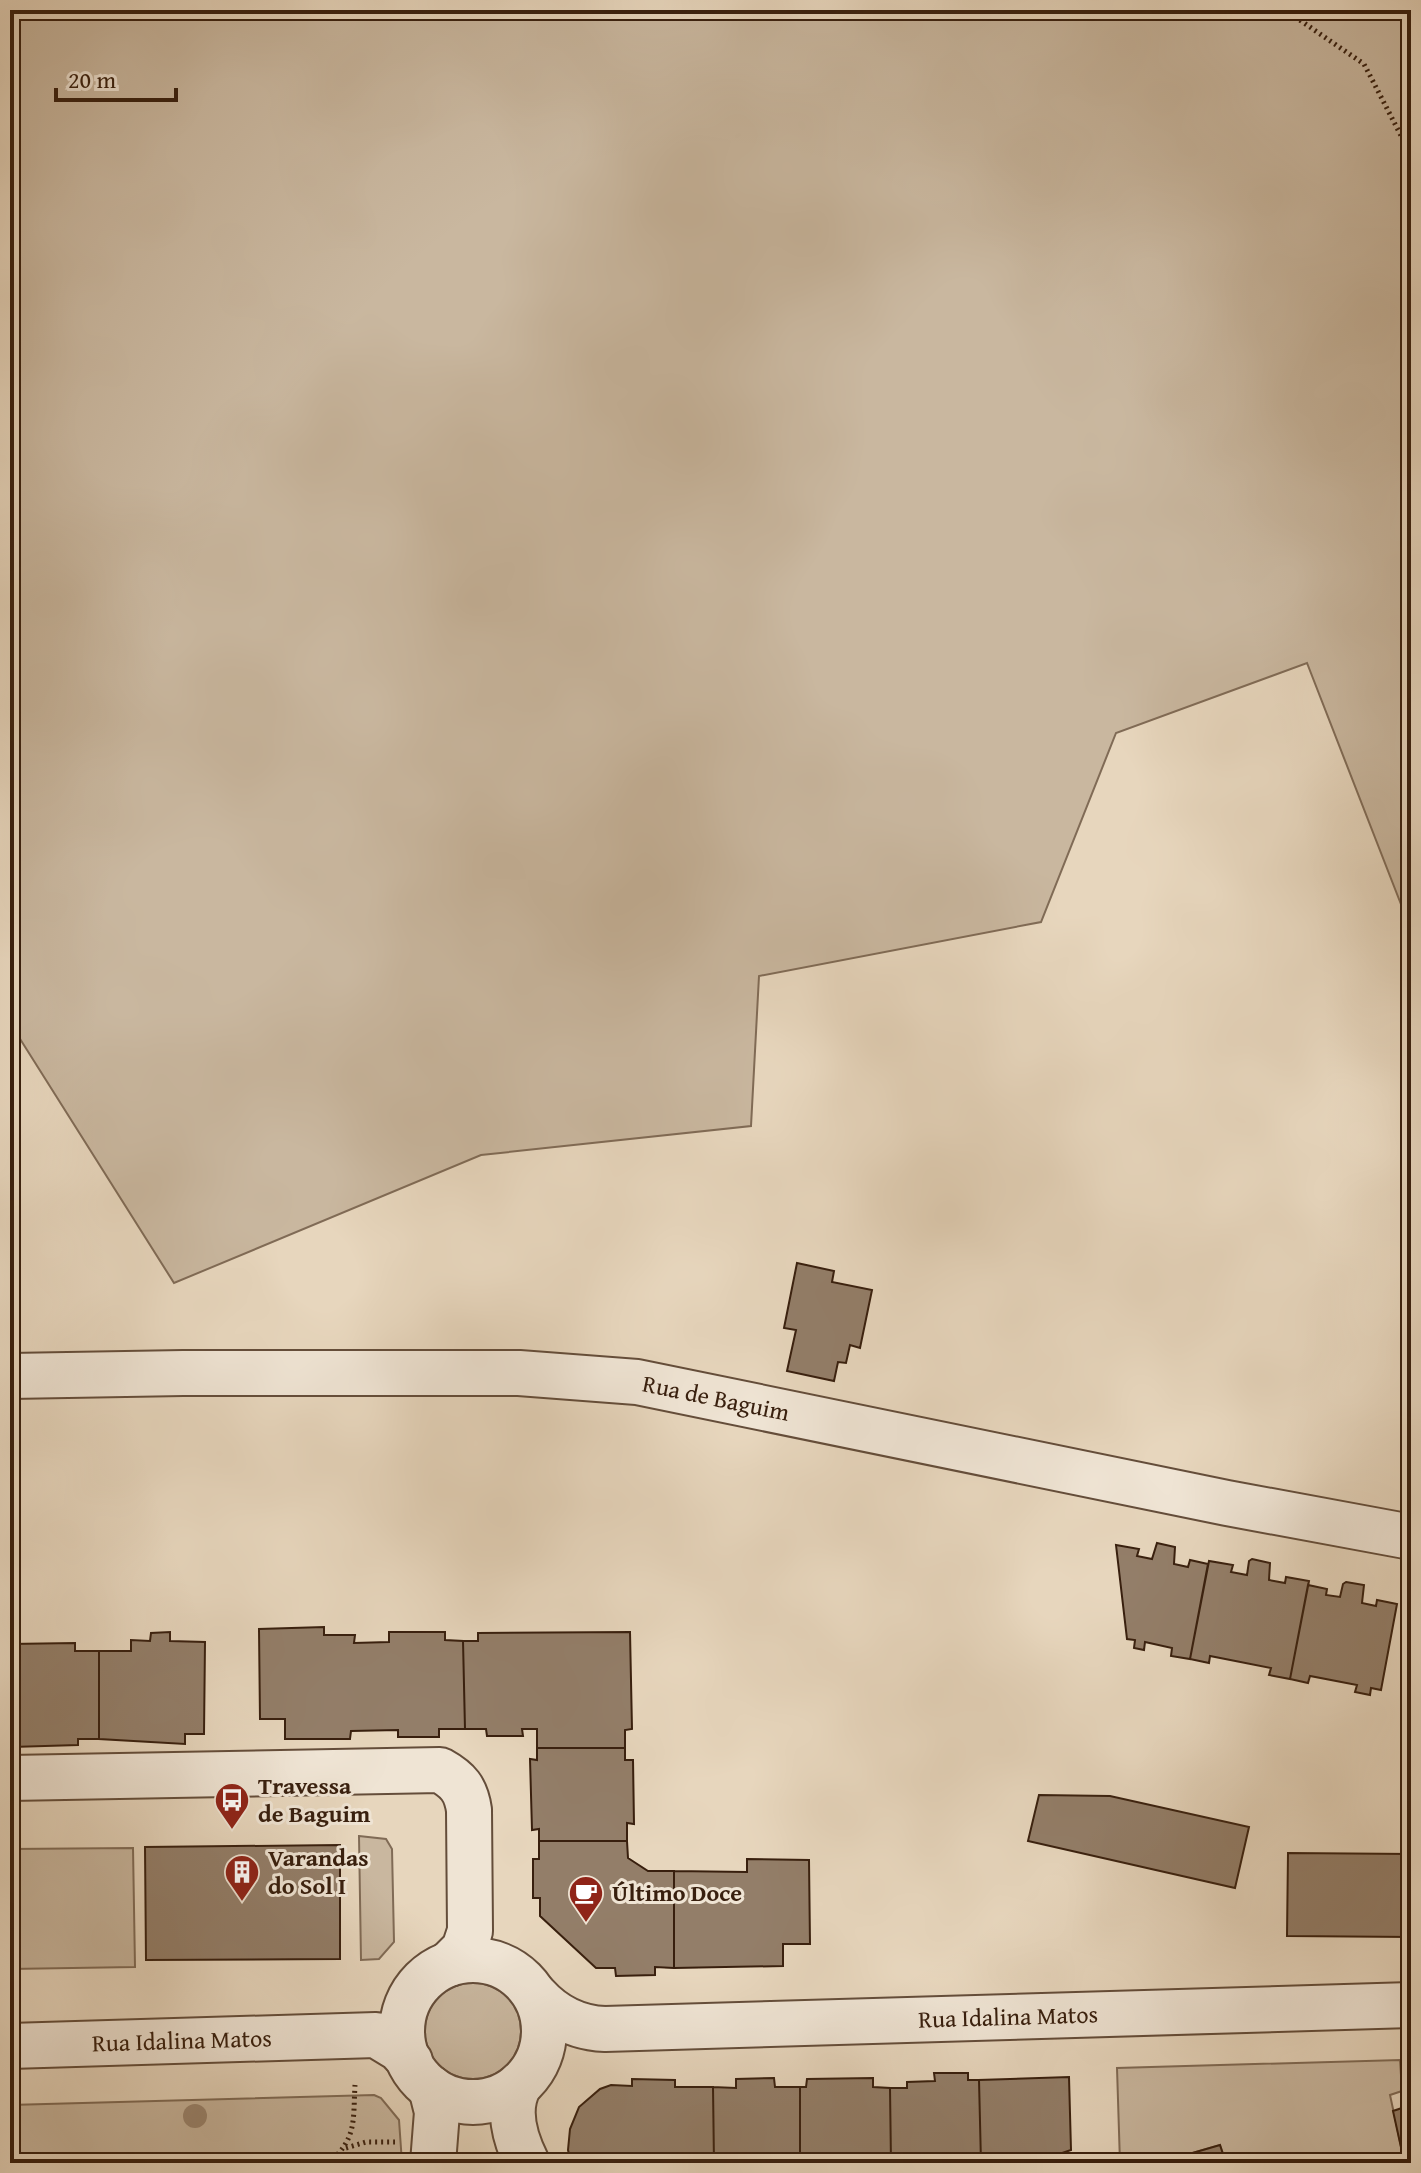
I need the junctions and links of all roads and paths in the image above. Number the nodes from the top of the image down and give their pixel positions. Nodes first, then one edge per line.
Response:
1 (1285, 10) edge
2 (1411, 155) edge
3 (10, 1376) edge
4 (1409, 1540) edge
5 (10, 1778) edge
6 (470, 1918) junction
7 (449, 1964) junction
8 (496, 1964) junction
9 (536, 1996) junction
10 (407, 2003) junction
11 (1411, 2005) edge
12 (605, 2029) junction
13 (354, 2034) junction
14 (10, 2046) edge
15 (420, 2075) junction
16 (528, 2075) junction
17 (355, 2085) dead end
18 (10, 2142) edge
19 (345, 2149) junction
20 (420, 2153) edge
21 (19, 2163) edge
22 (329, 2163) edge
23 (527, 2163) edge

1 - 2 path
3 - 4 street, Rua de Baguim
5 - 6 street
6 - 7 street
6 - 8 street
7 - 8 street
7 - 10 street
8 - 9 street
9 - 12 street, Rua Idalina Matos
9 - 16 street
10 - 13 street, Rua Idalina Matos
10 - 15 street
11 - 12 street, Rua Idalina Matos
12 - 16 street, Rua Idalina Matos
13 - 14 street, Rua Idalina Matos
13 - 15 street, Rua Idalina Matos
15 - 16 street
15 - 20 street
16 - 23 street
17 - 19 path
18 - 21 path
19 - 20 path
19 - 22 path

